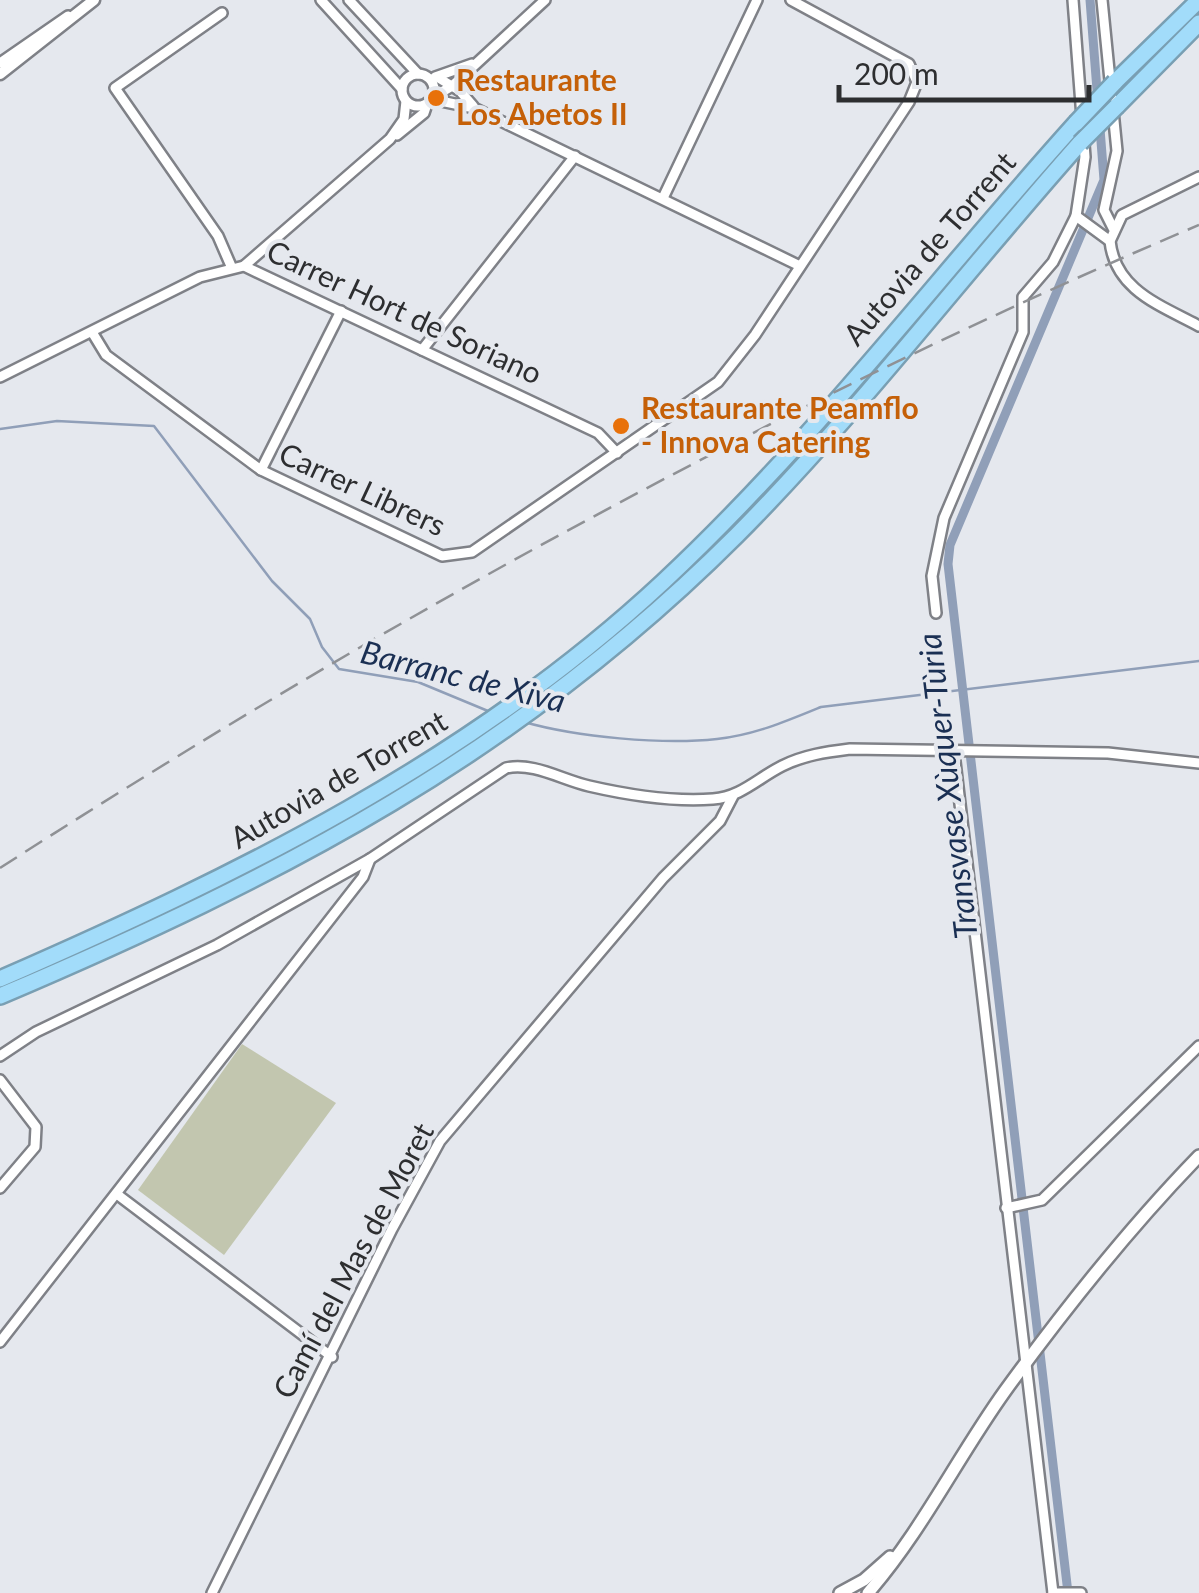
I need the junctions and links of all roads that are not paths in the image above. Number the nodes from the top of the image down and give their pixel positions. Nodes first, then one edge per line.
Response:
1 (94, 0) edge
2 (321, 0) edge
3 (350, 0) edge
4 (545, 0) edge
5 (757, 0) edge
6 (791, 0) edge
7 (1072, 0) edge
8 (1102, 0) edge
9 (1199, 0) edge
10 (84, 8) junction
11 (222, 13) dead end
12 (1199, 23) edge
13 (0, 63) edge
14 (474, 63) junction
15 (0, 74) edge
16 (418, 74) junction
17 (465, 75) junction
18 (433, 78) junction
19 (452, 86) junction
20 (402, 89) junction
21 (466, 96) junction
22 (430, 99) junction
23 (406, 101) junction
24 (474, 108) junction
25 (390, 139) junction
26 (575, 156) junction
27 (1199, 177) edge
28 (662, 198) junction
29 (1076, 216) junction
30 (1112, 228) junction
31 (1110, 241) junction
32 (232, 266) junction
33 (244, 266) junction
34 (800, 266) junction
35 (341, 312) junction
36 (1199, 326) edge
37 (92, 332) junction
38 (422, 350) junction
39 (0, 377) edge
40 (617, 454) junction
41 (261, 470) junction
42 (936, 613) dead end
43 (958, 753) junction
44 (1199, 763) edge
45 (733, 796) junction
46 (370, 858) junction
47 (299, 860) junction
48 (209, 885) junction
49 (0, 971) edge
50 (0, 979) edge
51 (0, 996) edge
52 (0, 1006) edge
53 (1199, 1046) edge
54 (0, 1056) edge
55 (0, 1080) edge
56 (1199, 1156) edge
57 (0, 1188) edge
58 (118, 1195) junction
59 (1006, 1208) junction
60 (0, 1342) edge
61 (332, 1357) junction
62 (1028, 1363) junction
63 (940, 1495) junction
64 (1081, 1591) edge
65 (212, 1593) edge
66 (840, 1593) edge
67 (868, 1593) edge
68 (1055, 1593) edge

1 - 10 street
2 - 20 street
3 - 16 street
4 - 14 street
5 - 28 street
6 - 34 street, Carrer Librers
7 - 29 street
8 - 30 street
9 - 48 highway, Autovia de Torrent, bridge
10 - 13 street
10 - 15 street
11 - 32 street
12 - 47 highway, Autovia de Torrent, bridge
14 - 17 street
14 - 18 street
16 - 18 street
16 - 20 street
17 - 19 street
17 - 21 street
18 - 19 street
18 - 22 street
19 - 21 street
19 - 22 street
20 - 23 street
21 - 24 street
22 - 23 street
22 - 24 street
22 - 25 street
23 - 25 street
24 - 26 street
25 - 33 street
26 - 28 street
26 - 38 street
27 - 30 street
28 - 34 street
29 - 31 street
29 - 42 street
30 - 31 street
31 - 36 street
32 - 33 street, Carrer Hort de Soriano
32 - 37 street, Carrer Hort de Soriano
33 - 35 street, Carrer Hort de Soriano
34 - 40 street, Carrer Librers
35 - 38 street, Carrer Hort de Soriano
35 - 41 street
37 - 39 street, Carrer Hort de Soriano
37 - 41 street, Carrer Librers
38 - 40 street, Carrer Hort de Soriano
40 - 41 street, Carrer Librers
43 - 44 street
43 - 45 street
43 - 59 street
45 - 46 street
45 - 61 street, Camí del Mas de Moret
46 - 54 street
46 - 58 street
47 - 51 highway, Autovia de Torrent
47 - 52 highway
48 - 49 highway
48 - 50 highway, Autovia de Torrent
53 - 59 street
55 - 57 street
56 - 62 main road
58 - 60 street
58 - 61 street
59 - 62 street
61 - 65 street, Camí del Mas de Moret
62 - 63 main road
62 - 68 street
63 - 66 main road
63 - 67 main road
64 - 68 street

